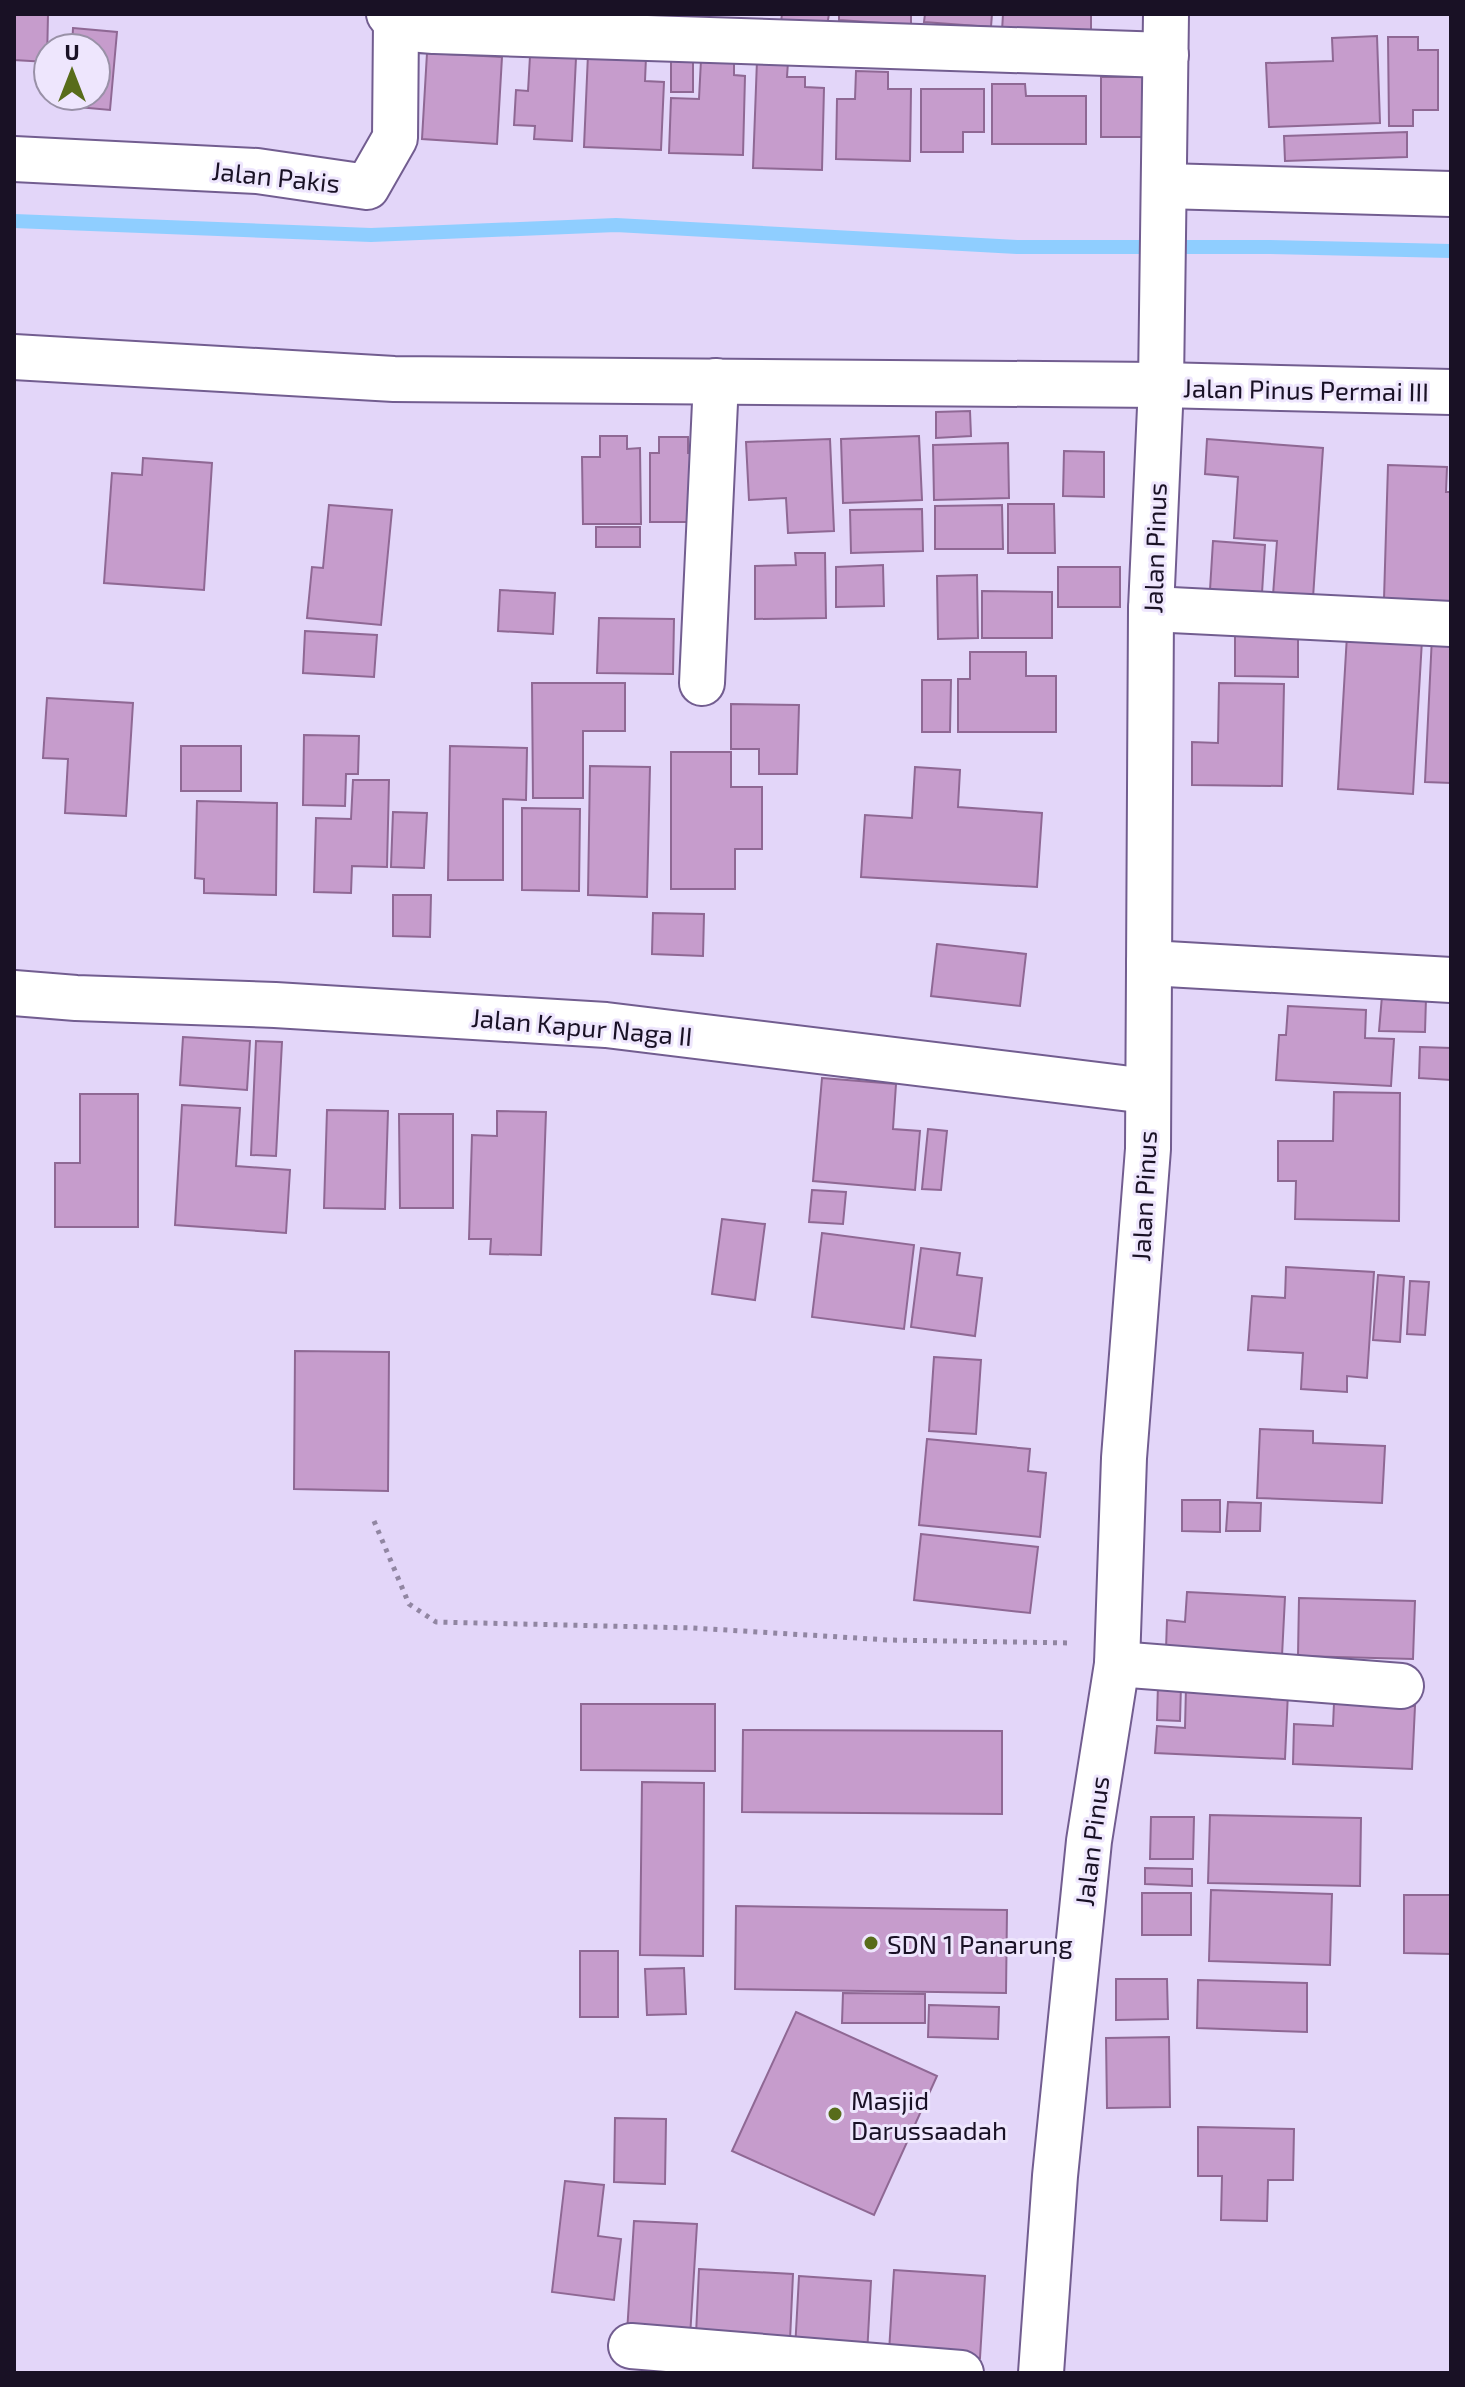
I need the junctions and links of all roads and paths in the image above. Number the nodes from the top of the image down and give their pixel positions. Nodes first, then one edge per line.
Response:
1 (392, 19) edge
2 (1166, 34) edge
3 (14, 159) edge
4 (1451, 194) edge
5 (1164, 200) junction
6 (14, 357) edge
7 (716, 381) junction
8 (1161, 385) junction
9 (1451, 392) edge
10 (1151, 609) junction
11 (1451, 624) edge
12 (702, 683) dead end
13 (1149, 963) junction
14 (1451, 980) edge
15 (14, 993) edge
16 (1147, 1091) junction
17 (374, 1521) dead end
18 (1117, 1654) junction
19 (1401, 1686) dead end
20 (631, 2346) dead end
21 (961, 2373) edge
22 (1041, 2373) edge

1 - 2 street
1 - 3 street, Jalan Pakis
2 - 5 street, Jalan Pinus
4 - 5 street
5 - 8 street, Jalan Pinus
6 - 7 street, Jalan Pinus Permai III
7 - 8 street, Jalan Pinus Permai III
7 - 12 street
8 - 9 street, Jalan Pinus Permai III
8 - 10 street, Jalan Pinus
10 - 11 street
10 - 13 street, Jalan Pinus
13 - 14 street
13 - 16 street, Jalan Pinus
15 - 16 street, Jalan Kapur Naga II
16 - 18 street, Jalan Pinus
17 - 18 path
18 - 19 street
18 - 22 street, Jalan Pinus
20 - 21 street

